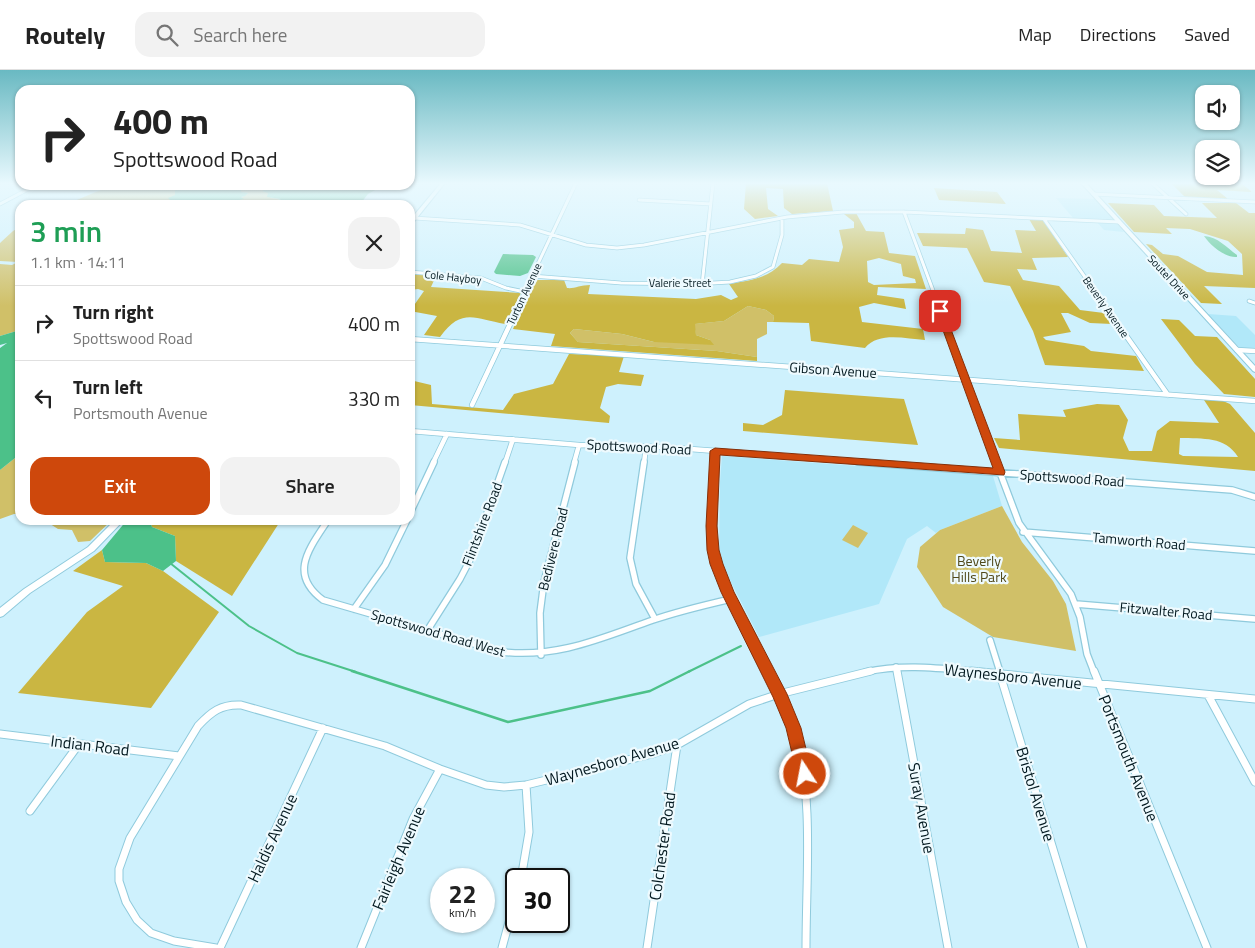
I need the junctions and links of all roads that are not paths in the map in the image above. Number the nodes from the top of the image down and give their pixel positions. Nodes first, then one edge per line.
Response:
1 (514, 224) edge
2 (558, 224) edge
3 (709, 224) edge
4 (750, 224) edge
5 (784, 224) edge
6 (908, 224) edge
7 (1048, 224) edge
8 (1121, 224) edge
9 (708, 232) junction
10 (553, 234) junction
11 (415, 272) edge
12 (532, 276) junction
13 (702, 285) junction
14 (525, 292) junction
15 (1249, 301) dead end
16 (1255, 303) edge
17 (415, 339) edge
18 (500, 346) junction
19 (1237, 350) junction
20 (1255, 352) edge
21 (1255, 370) edge
22 (966, 380) junction
23 (1168, 395) junction
24 (1255, 401) edge
25 (472, 405) dead end
26 (415, 431) edge
27 (447, 434) junction
28 (513, 439) junction
29 (579, 445) junction
30 (646, 447) junction
31 (715, 451) junction
32 (1000, 472) junction
33 (1255, 497) edge
34 (415, 502) edge
35 (115, 525) edge
36 (325, 525) edge
37 (405, 525) edge
38 (1023, 532) junction
39 (1255, 551) edge
40 (731, 598) junction
41 (1076, 604) junction
42 (354, 609) junction
43 (0, 613) edge
44 (1255, 619) edge
45 (655, 620) junction
46 (427, 631) junction
47 (990, 640) dead end
48 (541, 655) junction
49 (896, 667) junction
50 (1000, 674) junction
51 (1099, 684) junction
52 (780, 694) junction
53 (1208, 695) junction
54 (1255, 699) edge
55 (323, 728) junction
56 (0, 734) edge
57 (79, 744) junction
58 (677, 745) junction
59 (179, 756) junction
60 (440, 769) junction
61 (1255, 782) edge
62 (526, 785) junction
63 (30, 811) dead end
64 (523, 868) edge
65 (506, 933) edge
66 (218, 948) edge
67 (361, 948) edge
68 (502, 948) edge
69 (647, 948) edge
70 (806, 948) edge
71 (948, 948) edge
72 (1083, 948) edge
73 (1207, 948) edge

1 - 10 street
2 - 10 street, Turton Avenue
3 - 9 street
4 - 9 street
5 - 13 street, Valerie Street
6 - 22 street, Portsmouth Avenue
7 - 23 street, Beverly Avenue
8 - 19 main road, Soutel Drive
9 - 10 street
9 - 13 street
10 - 12 street, Turton Avenue
11 - 14 street, Cole Hayboy
12 - 13 street, Valerie Street
12 - 14 street, Turton Avenue
14 - 18 street, Turton Avenue
15 - 16 street
17 - 18 street, Gibson Avenue
18 - 22 street, Gibson Avenue
18 - 25 street, Turton Avenue
19 - 20 street
19 - 21 main road, Soutel Drive
22 - 23 street, Gibson Avenue
22 - 32 street, Portsmouth Avenue
23 - 24 street, Gibson Avenue
26 - 27 street, Spottswood Road
27 - 28 street, Spottswood Road
27 - 34 street
28 - 29 street, Spottswood Road
28 - 46 street, Flintshire Road
29 - 30 street, Spottswood Road
29 - 48 street, Bedivere Road
30 - 31 street, Spottswood Road
30 - 45 street
31 - 32 street, Spottswood Road
31 - 40 street
32 - 33 street, Spottswood Road
32 - 38 street, Portsmouth Avenue
35 - 43 street
36 - 42 street, Spottswood Road West
37 - 42 street
38 - 39 street, Tamworth Road
38 - 41 street, Portsmouth Avenue
40 - 45 street, Spottswood Road West
40 - 52 street
41 - 44 street, Fitzwalter Road
41 - 51 street, Portsmouth Avenue
42 - 46 street, Spottswood Road West
45 - 48 street, Spottswood Road West
46 - 48 street, Spottswood Road West
47 - 50 street, Bristol Avenue
49 - 50 street, Waynesboro Avenue
49 - 52 street, Waynesboro Avenue
49 - 71 street, Suray Avenue
50 - 51 street, Waynesboro Avenue
50 - 72 street, Bristol Avenue
51 - 53 street, Waynesboro Avenue
51 - 73 street, Portsmouth Avenue
52 - 58 street, Waynesboro Avenue
52 - 70 street
53 - 54 street, Waynesboro Avenue
53 - 61 street
55 - 59 street, Waynesboro Avenue
55 - 60 street, Waynesboro Avenue
55 - 66 street, Haldis Avenue
56 - 57 street, Indian Road
57 - 59 street, Indian Road
57 - 63 street
58 - 62 street, Waynesboro Avenue
58 - 69 street, Colchester Road
59 - 66 street
60 - 62 street, Waynesboro Avenue
60 - 67 street, Fairleigh Avenue
62 - 64 street
65 - 68 street

